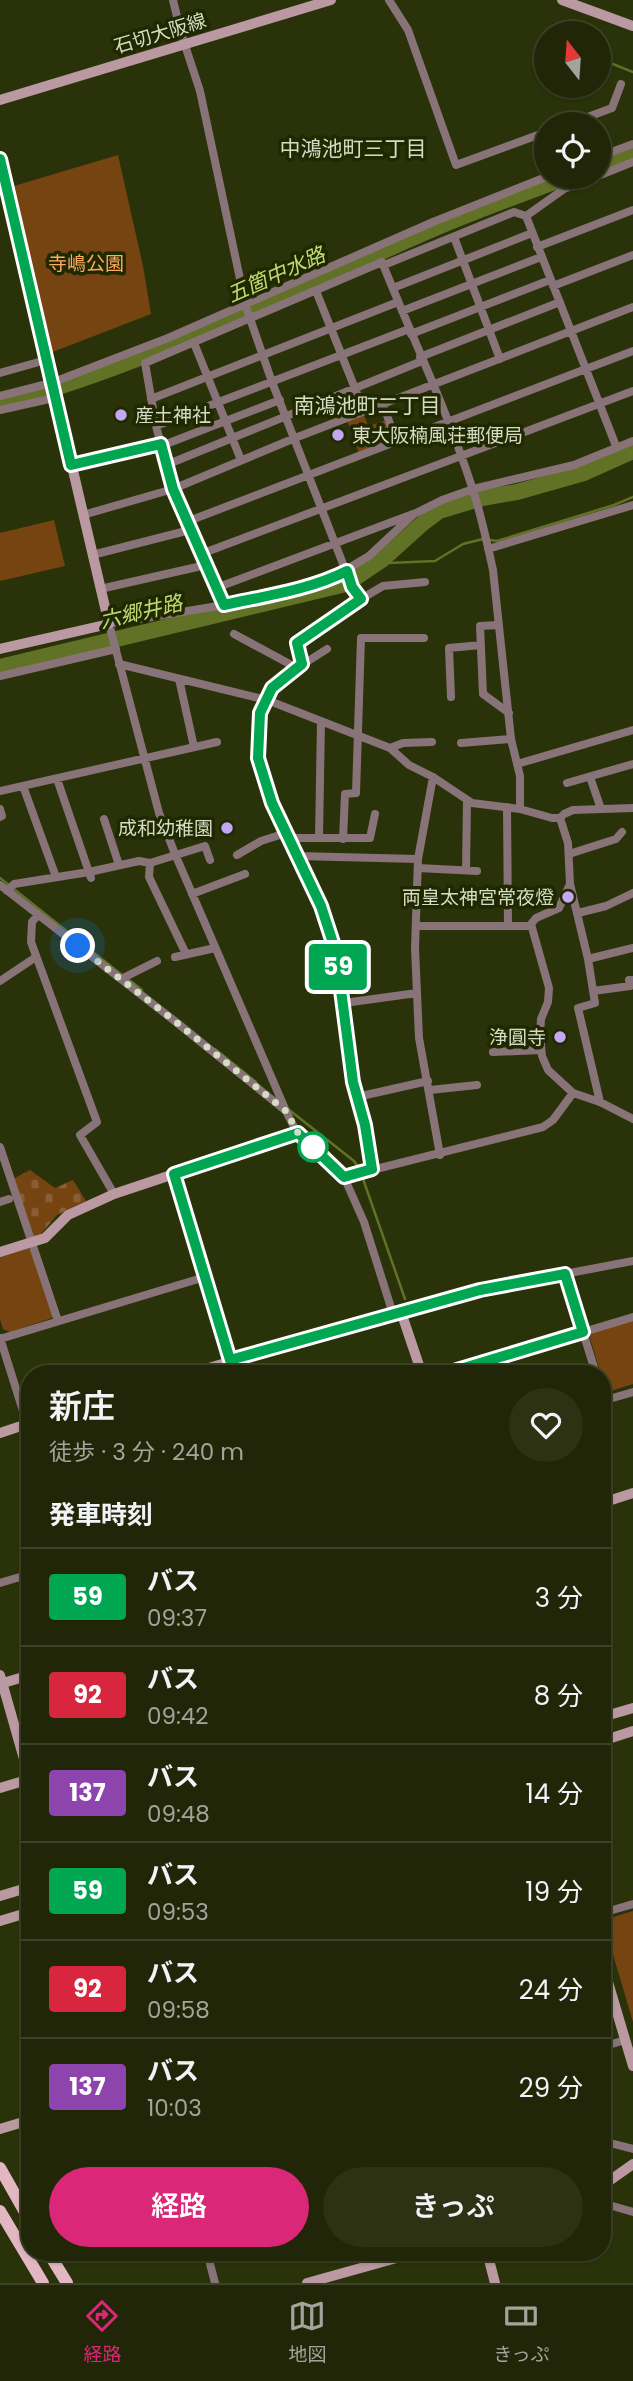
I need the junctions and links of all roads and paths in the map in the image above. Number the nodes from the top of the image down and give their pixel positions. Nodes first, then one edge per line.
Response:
1 (173, 0) edge
2 (331, 0) edge
3 (389, 0) edge
4 (562, 0) edge
5 (633, 26) edge
6 (185, 44) junction
7 (621, 84) dead end
8 (0, 100) edge
9 (601, 112) edge
10 (534, 136) edge
11 (633, 144) edge
12 (611, 152) edge
13 (633, 162) edge
14 (1, 166) edge
15 (611, 170) edge
16 (534, 182) edge
17 (564, 189) edge
18 (633, 210) edge
19 (526, 216) junction
20 (532, 233) junction
21 (454, 237) junction
22 (537, 247) junction
23 (633, 254) edge
24 (541, 257) junction
25 (462, 260) junction
26 (384, 265) junction
27 (552, 283) junction
28 (471, 284) junction
29 (393, 288) junction
30 (316, 291) junction
31 (398, 302) junction
32 (560, 302) junction
33 (245, 305) junction
34 (480, 307) junction
35 (633, 307) edge
36 (402, 311) junction
37 (250, 320) junction
38 (331, 328) junction
39 (489, 331) junction
40 (572, 331) junction
41 (410, 332) junction
42 (194, 343) junction
43 (633, 351) edge
44 (341, 355) junction
45 (263, 356) junction
46 (421, 359) junction
47 (500, 359) junction
48 (46, 360) junction
49 (587, 370) junction
50 (0, 373) edge
51 (208, 377) junction
52 (272, 382) junction
53 (432, 384) junction
54 (354, 388) junction
55 (53, 390) junction
56 (633, 391) edge
57 (0, 396) edge
58 (151, 399) junction
59 (280, 400) junction
60 (218, 403) junction
61 (383, 404) junction
62 (600, 404) junction
63 (0, 410) edge
64 (364, 411) junction
65 (286, 416) junction
66 (226, 421) junction
67 (448, 421) junction
68 (156, 426) junction
69 (232, 438) junction
70 (295, 438) junction
71 (396, 441) junction
72 (633, 441) edge
73 (161, 445) junction
74 (616, 446) junction
75 (461, 455) junction
76 (241, 460) junction
77 (71, 465) junction
78 (166, 465) junction
79 (309, 475) junction
80 (173, 489) junction
81 (473, 491) junction
82 (633, 505) edge
83 (322, 509) junction
84 (414, 514) junction
85 (83, 515) junction
86 (188, 526) junction
87 (336, 543) junction
88 (488, 549) junction
89 (201, 554) junction
90 (92, 555) junction
91 (206, 565) junction
92 (347, 573) junction
93 (425, 582) dead end
94 (216, 588) junction
95 (100, 589) junction
96 (361, 599) junction
97 (224, 605) junction
98 (499, 625) junction
99 (110, 628) junction
100 (233, 634) dead end
101 (424, 638) dead end
102 (481, 645) junction
103 (115, 648) junction
104 (0, 649) edge
105 (327, 649) dead end
106 (120, 664) junction
107 (300, 666) junction
108 (0, 676) edge
109 (179, 679) junction
110 (451, 697) dead end
111 (267, 700) junction
112 (509, 713) junction
113 (321, 721) junction
114 (633, 730) edge
115 (359, 735) junction
116 (511, 739) junction
117 (217, 742) dead end
118 (432, 742) dead end
119 (461, 744) dead end
120 (194, 747) junction
121 (390, 748) junction
122 (144, 760) junction
123 (517, 764) junction
124 (633, 764) edge
125 (433, 777) junction
126 (590, 777) junction
127 (57, 779) junction
128 (567, 783) dead end
129 (23, 786) junction
130 (0, 791) edge
131 (467, 800) junction
132 (507, 807) junction
133 (633, 807) edge
134 (0, 809) edge
135 (520, 809) junction
136 (601, 809) junction
137 (375, 814) dead end
138 (0, 817) edge
139 (560, 818) junction
140 (104, 819) dead end
141 (622, 832) dead end
142 (287, 835) junction
143 (319, 838) junction
144 (343, 839) junction
145 (175, 854) junction
146 (569, 854) junction
147 (237, 855) dead end
148 (297, 856) junction
149 (210, 860) dead end
150 (150, 863) junction
151 (119, 864) junction
152 (418, 864) junction
153 (466, 870) junction
154 (477, 871) dead end
155 (245, 874) dead end
156 (90, 875) junction
157 (56, 877) junction
158 (570, 884) junction
159 (3, 888) edge
160 (633, 893) edge
161 (192, 894) junction
162 (578, 913) junction
163 (38, 915) junction
164 (416, 926) junction
165 (508, 926) junction
166 (531, 926) junction
167 (215, 948) junction
168 (633, 948) edge
169 (186, 954) junction
170 (36, 957) junction
171 (174, 957) dead end
172 (588, 959) junction
173 (157, 961) dead end
174 (121, 979) junction
175 (633, 980) edge
176 (0, 981) edge
177 (593, 991) junction
178 (417, 993) junction
179 (344, 1003) junction
180 (541, 1050) junction
181 (493, 1052) dead end
182 (428, 1081) junction
183 (477, 1085) dead end
184 (430, 1090) junction
185 (573, 1093) junction
186 (357, 1097) junction
187 (600, 1102) junction
188 (286, 1111) junction
189 (633, 1119) edge
190 (298, 1133) junction
191 (0, 1147) edge
192 (440, 1155) junction
193 (372, 1169) junction
194 (174, 1174) junction
195 (344, 1177) junction
196 (114, 1194) junction
197 (33, 1242) junction
198 (0, 1252) edge
199 (633, 1261) edge
200 (565, 1274) junction
201 (205, 1277) junction
202 (397, 1313) junction
203 (633, 1317) edge
204 (58, 1321) junction
205 (583, 1332) junction
206 (0, 1338) edge
207 (230, 1360) junction
208 (220, 1365) edge
209 (418, 1365) edge
210 (474, 1365) edge
211 (593, 1365) edge
212 (633, 1392) edge
213 (611, 1396) edge
214 (21, 1402) edge
215 (21, 1429) edge
216 (0, 1433) edge
217 (633, 1493) edge
218 (611, 1500) edge
219 (21, 1577) edge
220 (0, 1583) edge
221 (21, 1677) edge
222 (1, 1681) edge
223 (633, 1708) edge
224 (611, 1714) edge
225 (633, 1731) edge
226 (611, 1738) edge
227 (21, 1749) edge
228 (21, 1782) edge
229 (0, 1788) edge
230 (21, 1890) edge
231 (0, 1896) edge
232 (633, 1904) edge
233 (611, 1910) edge
234 (21, 1915) edge
235 (0, 1921) edge
236 (611, 1993) edge
237 (625, 2040) junction
238 (611, 2044) edge
239 (633, 2066) edge
240 (21, 2123) edge
241 (0, 2129) edge
242 (611, 2143) edge
243 (633, 2149) edge
244 (633, 2164) edge
245 (0, 2168) edge
246 (611, 2180) edge
247 (21, 2205) edge
248 (611, 2206) edge
249 (0, 2211) edge
250 (633, 2213) edge
251 (21, 2246) edge
252 (30, 2261) edge
253 (55, 2261) edge
254 (209, 2261) edge
255 (386, 2261) edge
256 (489, 2261) edge
257 (43, 2283) edge
258 (66, 2283) edge
259 (215, 2283) edge
260 (307, 2283) edge
261 (495, 2283) edge

1 - 6 street
2 - 6 street, 石切大阪線
3 - 10 street
4 - 5 street
6 - 8 street, 石切大阪線
6 - 33 street
7 - 9 street
11 - 12 street
13 - 15 street
14 - 48 street
16 - 33 street
17 - 19 street
18 - 22 street
19 - 20 street
19 - 21 street
20 - 22 street
20 - 25 street
21 - 25 street
21 - 26 street
22 - 24 street
23 - 27 street
24 - 27 street
24 - 28 street
25 - 28 street
25 - 29 street
26 - 29 street
26 - 30 street
27 - 32 street
27 - 34 street
28 - 34 street
28 - 36 street
29 - 31 street
30 - 37 street
30 - 38 street
31 - 36 street
31 - 38 street
32 - 39 street
32 - 40 street
33 - 37 street
33 - 55 street
34 - 39 street
34 - 41 street
35 - 40 street
36 - 41 street
37 - 42 street
37 - 45 street
38 - 44 street
38 - 45 street
39 - 46 street
39 - 47 street
40 - 47 street
40 - 49 street
41 - 44 street
41 - 46 street
42 - 51 street
42 - 58 street
43 - 49 street
44 - 52 street
44 - 54 street
45 - 51 street
45 - 52 street
46 - 53 street
46 - 54 street
47 - 53 street
48 - 50 street
48 - 55 street
49 - 62 street
49 - 67 street
51 - 58 street
51 - 60 street
52 - 59 street
52 - 60 street
53 - 61 street
53 - 67 street
54 - 64 street
54 - 65 street
55 - 57 street
55 - 63 street
55 - 77 street
56 - 62 street
58 - 68 street
59 - 65 street
59 - 66 street
60 - 66 street
60 - 68 street
61 - 64 street
61 - 71 street
62 - 74 street
62 - 75 street
64 - 70 street
65 - 69 street
65 - 70 street
66 - 69 street
66 - 73 street
67 - 71 street
67 - 75 street
68 - 73 street
69 - 76 street
69 - 78 street
70 - 76 street
70 - 79 street
71 - 79 street
72 - 74 street
73 - 77 street
73 - 78 street
74 - 81 street
75 - 81 street
75 - 83 street
76 - 80 street
77 - 85 street
78 - 80 street
79 - 83 street
79 - 86 street
80 - 85 street
80 - 86 street
81 - 84 street
81 - 88 street
82 - 88 street
83 - 87 street
83 - 89 street
84 - 87 street
84 - 92 street
85 - 90 street
86 - 89 street
86 - 90 street
87 - 92 street
87 - 94 street
88 - 98 street
89 - 91 street
90 - 95 street
91 - 94 street
91 - 95 street
92 - 96 street
92 - 97 street
93 - 96 street
94 - 97 street
95 - 99 street
96 - 107 street
97 - 99 street
98 - 102 street
98 - 112 street
99 - 103 street
99 - 104 street
100 - 107 street
101 - 115 street
102 - 110 street
102 - 112 street
103 - 106 street
103 - 108 street
105 - 107 street
106 - 109 street
106 - 122 street
107 - 111 street
109 - 111 street
109 - 120 street
111 - 113 street
111 - 142 street
112 - 116 street
113 - 115 street
113 - 143 street
114 - 123 street
115 - 121 street
115 - 144 street
116 - 119 street
116 - 123 street
117 - 120 street
118 - 121 street
120 - 122 street
121 - 125 street
122 - 127 street
122 - 145 street
123 - 135 street
124 - 126 street
125 - 131 street
125 - 152 street
126 - 128 street
126 - 136 street
127 - 129 street
127 - 156 street
129 - 130 street
129 - 157 street
131 - 132 street
131 - 153 street
132 - 135 street
132 - 165 street
133 - 136 street
134 - 138 street
135 - 139 street
136 - 139 street
137 - 144 street
139 - 146 street
140 - 151 street
141 - 146 street
142 - 143 street
142 - 147 street
142 - 148 street
143 - 144 street
145 - 149 street
145 - 150 street
145 - 161 street
146 - 158 street
148 - 152 street
148 - 179 street
150 - 151 street
150 - 169 street
151 - 156 street
152 - 153 street
152 - 164 street
153 - 154 street
155 - 161 street
156 - 157 street
157 - 159 street
158 - 162 street
158 - 166 street
159 - 163 street
160 - 162 street
161 - 167 street
162 - 172 street
163 - 170 street
163 - 174 street
164 - 165 street
164 - 178 street
165 - 166 street
166 - 180 street
167 - 169 street
167 - 188 street
168 - 172 street
169 - 171 street
170 - 176 street
170 - 196 street
172 - 177 street
173 - 174 street
174 - 188 street
175 - 177 street
177 - 187 street
178 - 179 street
178 - 182 street
179 - 186 street
180 - 181 street
180 - 185 street
182 - 184 street
182 - 186 street
183 - 184 street
184 - 192 street
185 - 187 street
185 - 192 street
186 - 193 street
187 - 189 street
188 - 190 street
190 - 194 street
190 - 195 street
191 - 197 street
192 - 193 street
193 - 195 street
194 - 196 street
194 - 201 street
195 - 202 street
196 - 197 street
197 - 198 street
197 - 204 street
199 - 200 street
200 - 202 street
200 - 205 street
201 - 204 street
201 - 207 street
202 - 207 street
202 - 209 street
203 - 205 street
204 - 206 street
205 - 210 street
205 - 211 street
206 - 214 street
207 - 208 street
212 - 213 street
215 - 216 street
217 - 218 street
219 - 220 street
221 - 222 street
222 - 227 street
223 - 224 street
225 - 226 street
228 - 229 street
230 - 231 street
232 - 233 street
234 - 235 street
236 - 237 street
237 - 238 street
237 - 239 street
240 - 241 street
242 - 243 street
244 - 246 street
245 - 247 main road
248 - 250 street
249 - 251 main road
252 - 257 main road
253 - 258 main road
254 - 259 street
255 - 260 street
256 - 261 street

